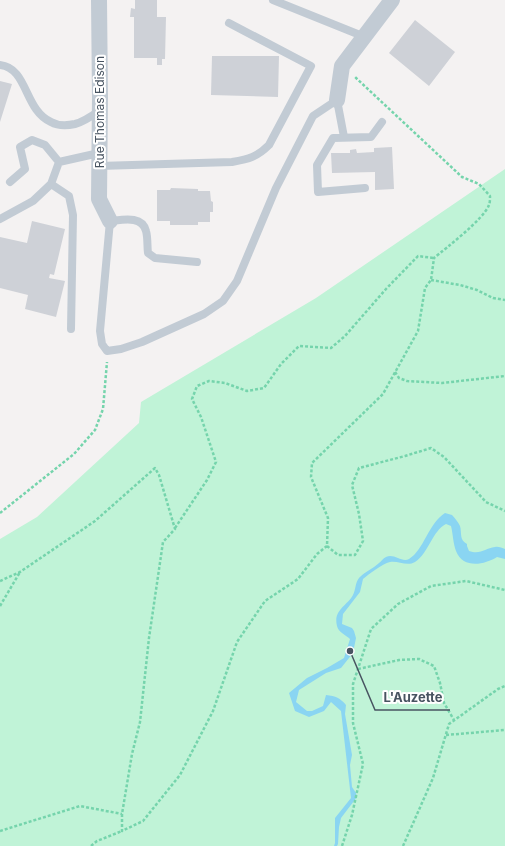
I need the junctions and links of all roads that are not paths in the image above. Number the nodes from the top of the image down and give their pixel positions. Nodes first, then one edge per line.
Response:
1 (99, 0) edge
2 (273, 0) edge
3 (392, 0) edge
4 (229, 23) dead end
5 (365, 37) junction
6 (0, 65) edge
7 (338, 100) junction
8 (99, 111) junction
9 (382, 122) dead end
10 (344, 137) junction
11 (99, 159) junction
12 (59, 162) junction
13 (10, 182) dead end
14 (51, 184) junction
15 (365, 188) dead end
16 (0, 219) edge
17 (110, 221) junction
18 (197, 262) dead end
19 (71, 329) dead end

1 - 8 street, Rue Thomas Edison
2 - 5 lane
3 - 5 street
4 - 11 lane
5 - 7 street
6 - 8 lane
7 - 10 lane
7 - 17 lane
8 - 11 street, Rue Thomas Edison
9 - 10 lane
10 - 15 lane
11 - 12 lane
11 - 17 street, Rue Thomas Edison
12 - 13 lane
12 - 14 lane
14 - 16 lane
14 - 19 lane
17 - 18 lane

